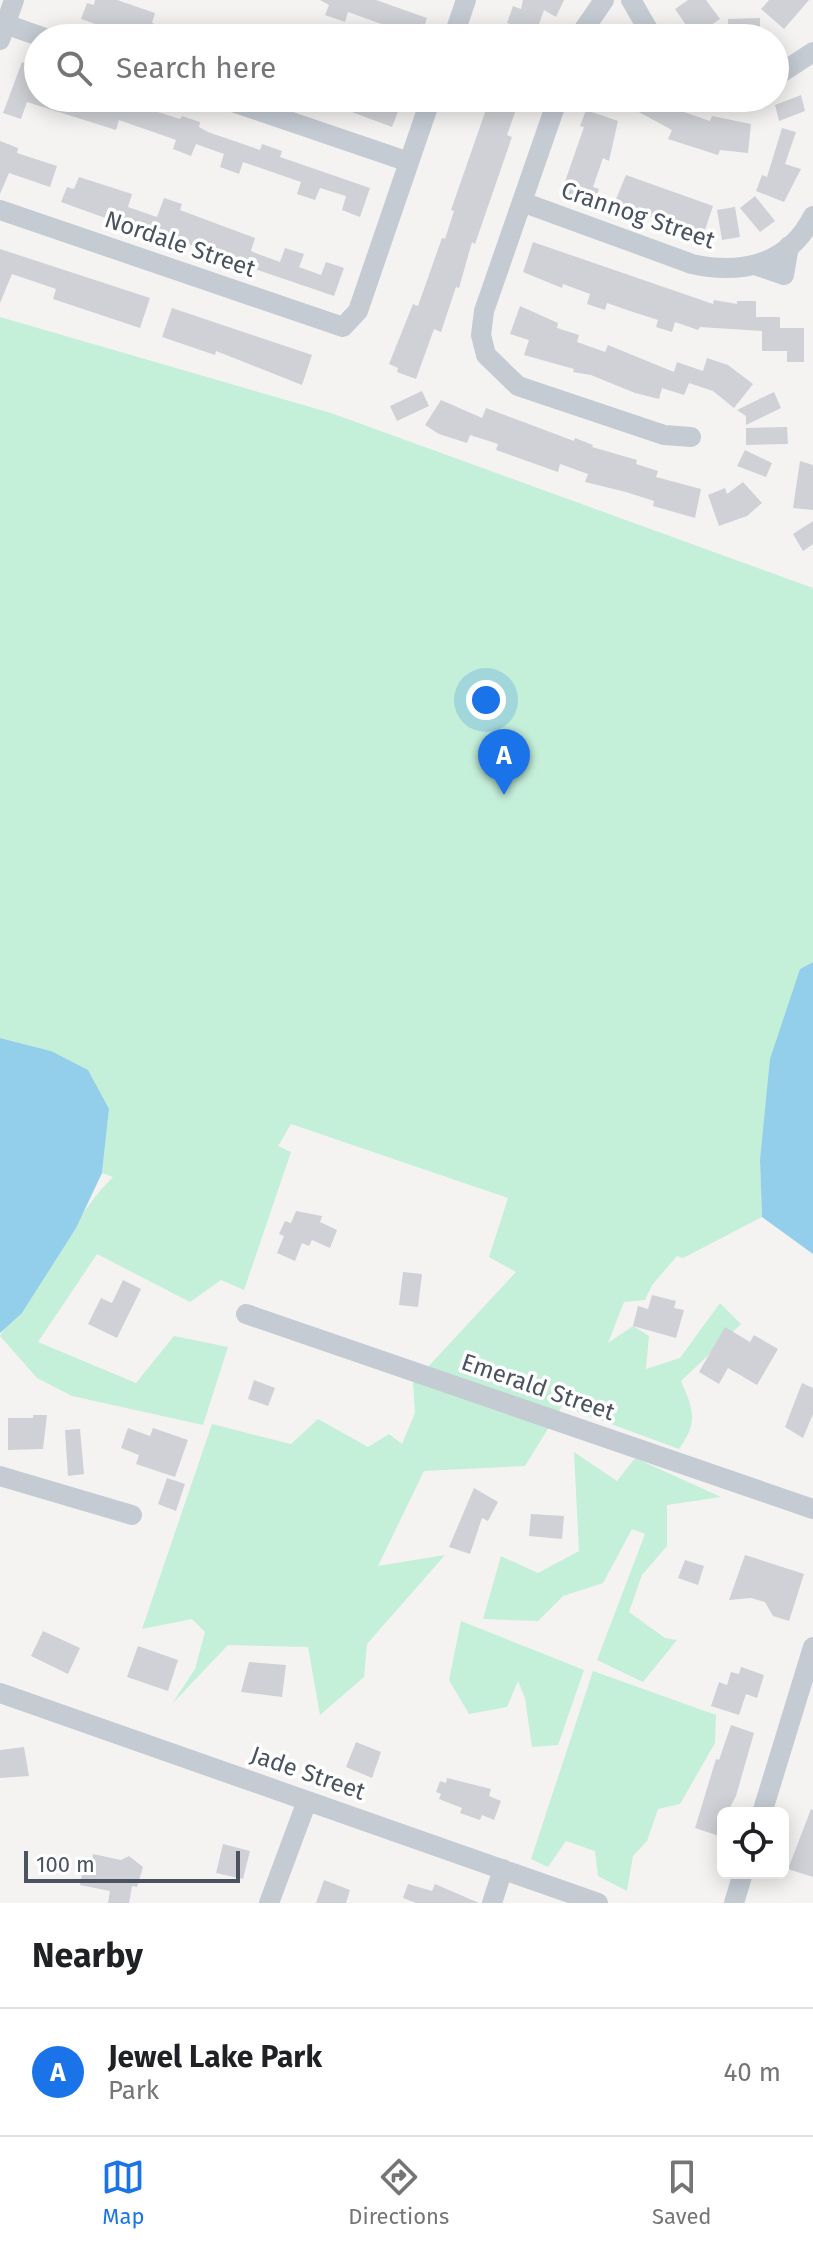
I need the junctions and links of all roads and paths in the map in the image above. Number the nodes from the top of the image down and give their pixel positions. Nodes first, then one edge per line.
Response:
1 (14, 0) edge
2 (466, 0) edge
3 (604, 0) edge
4 (631, 0) edge
5 (458, 24) edge
6 (588, 24) edge
7 (645, 24) edge
8 (3, 32) edge
9 (24, 35) edge
10 (812, 54) edge
11 (789, 68) edge
12 (262, 112) edge
13 (426, 112) edge
14 (553, 112) edge
15 (409, 162) junction
16 (522, 202) junction
17 (0, 210) edge
18 (813, 216) edge
19 (691, 437) dead end
20 (246, 1314) dead end
21 (0, 1476) edge
22 (813, 1509) edge
23 (132, 1515) dead end
24 (813, 1647) edge
25 (0, 1693) edge
26 (307, 1801) junction
27 (764, 1807) edge
28 (503, 1869) junction
29 (741, 1879) edge
30 (269, 1903) edge
31 (492, 1903) edge
32 (598, 1903) edge
33 (734, 1903) edge

1 - 8 street
2 - 5 street
3 - 6 street
4 - 7 street
8 - 9 street
10 - 11 street
12 - 15 street
13 - 15 street
14 - 16 street
15 - 17 street, Nordale Street
16 - 18 street, Crannog Street
16 - 19 street
20 - 22 street, Emerald Street
21 - 23 street
24 - 27 street
25 - 26 street, Jade Street
26 - 28 street, Jade Street
26 - 30 street
28 - 31 street
28 - 32 street, Jade Street
29 - 33 street

